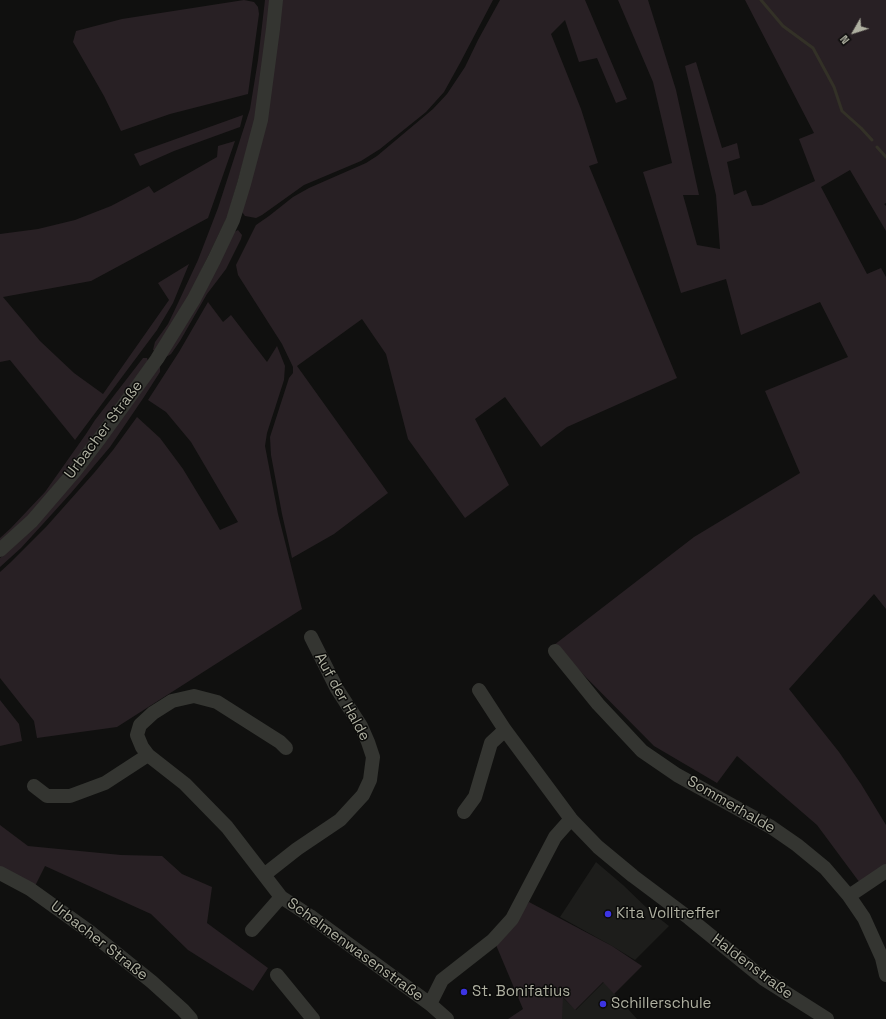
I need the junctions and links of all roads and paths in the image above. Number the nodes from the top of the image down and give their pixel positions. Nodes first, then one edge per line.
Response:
1 (276, 0) edge
2 (0, 550) edge
3 (311, 638) dead end
4 (555, 651) dead end
5 (479, 690) dead end
6 (505, 730) junction
7 (286, 748) dead end
8 (148, 755) junction
9 (34, 786) dead end
10 (464, 812) dead end
11 (571, 819) junction
12 (886, 871) edge
13 (0, 873) edge
14 (264, 875) junction
15 (849, 896) junction
16 (281, 897) junction
17 (252, 930) dead end
18 (277, 975) dead end
19 (886, 975) edge
20 (430, 1004) junction
21 (190, 1019) edge
22 (313, 1019) edge
23 (447, 1019) edge
24 (827, 1019) edge

1 - 2 street, Urbacher Straße
3 - 14 street, Auf der Halde
4 - 15 street, Sommerhalde
5 - 6 street, Haldenstraße
6 - 10 street
6 - 11 street, Haldenstraße
7 - 8 street
8 - 9 street
8 - 14 street, Schelmenwasenstraße
11 - 20 street
11 - 24 street, Haldenstraße
12 - 15 street
13 - 21 street, Urbacher Straße
14 - 16 street, Schelmenwasenstraße
15 - 19 street, Sommerhalde
16 - 17 street, Schelmenwasenstraße
16 - 20 street, Schelmenwasenstraße
18 - 22 street
20 - 23 street, Schelmenwasenstraße

